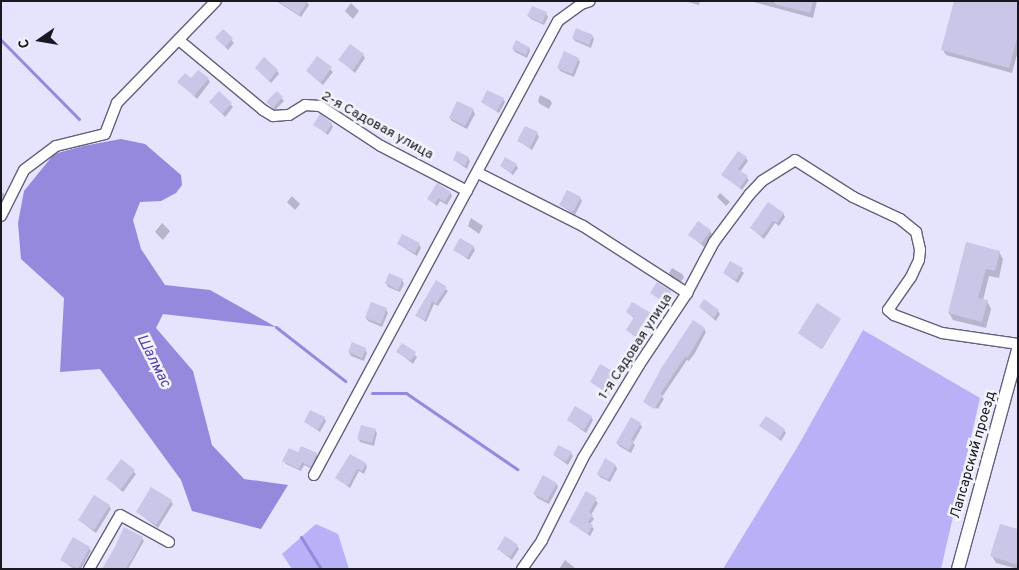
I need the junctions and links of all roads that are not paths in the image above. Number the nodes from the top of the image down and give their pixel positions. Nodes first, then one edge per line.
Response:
1 (216, 1) edge
2 (590, 1) edge
3 (180, 40) junction
4 (478, 173) junction
5 (467, 191) junction
6 (1, 216) edge
7 (687, 293) junction
8 (1018, 344) edge
9 (1018, 349) edge
10 (314, 475) dead end
11 (169, 542) dead end
12 (89, 569) edge
13 (522, 569) edge
14 (958, 569) edge

1 - 3 street
2 - 4 street
3 - 5 street, 2-я Садовая улица
3 - 6 street
4 - 5 street
4 - 7 street
5 - 10 street
7 - 8 street, 1-я Садовая улица
7 - 13 street, 1-я Садовая улица
9 - 14 street, Лапсарский проезд
11 - 12 street

